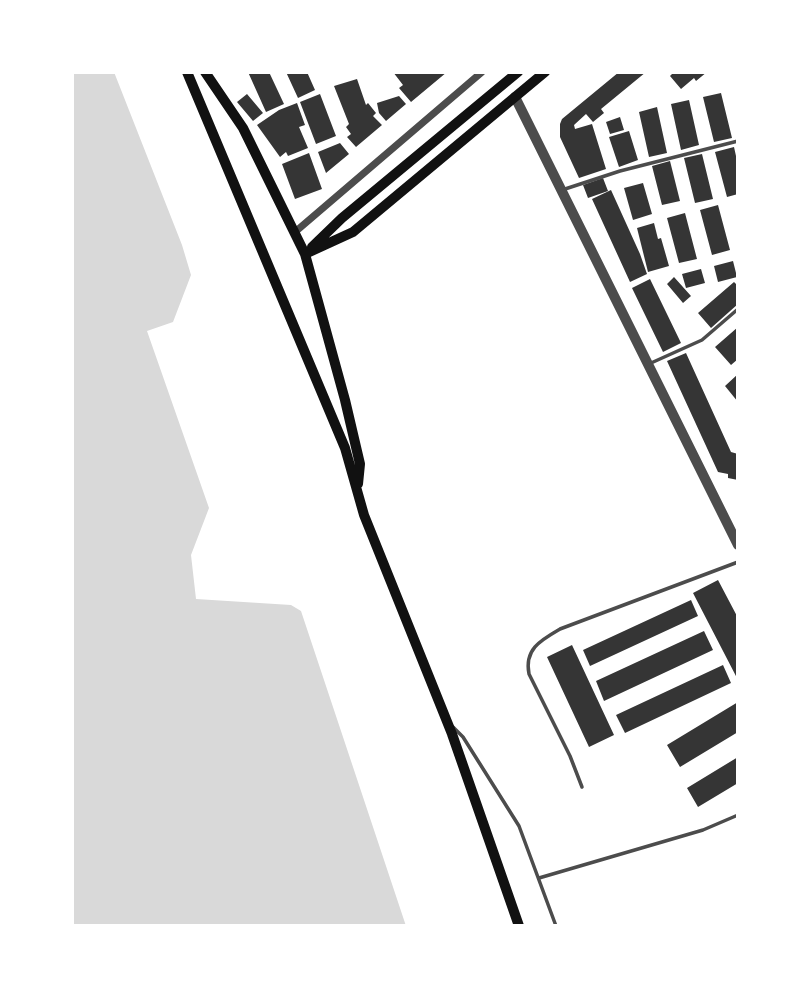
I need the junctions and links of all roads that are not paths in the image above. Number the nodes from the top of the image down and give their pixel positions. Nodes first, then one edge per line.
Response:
1 (187, 72) edge
2 (205, 72) edge
3 (482, 72) edge
4 (517, 72) edge
5 (545, 72) edge
6 (515, 97) junction
7 (738, 141) edge
8 (562, 190) junction
9 (295, 232) junction
10 (305, 254) junction
11 (738, 309) edge
12 (649, 364) junction
13 (357, 491) junction
14 (735, 531) edge
15 (738, 545) edge
16 (738, 562) edge
17 (446, 721) junction
18 (582, 788) dead end
19 (738, 815) edge
20 (539, 878) junction
21 (519, 926) edge
22 (556, 926) edge

1 - 13 main road
2 - 9 main road
3 - 9 street
4 - 10 main road
5 - 6 main road
6 - 8 street
6 - 10 main road
7 - 8 lane
8 - 12 street
9 - 10 main road
10 - 13 main road
11 - 12 lane
12 - 14 street
13 - 17 main road
14 - 15 street
16 - 18 lane
17 - 20 lane
17 - 21 main road
19 - 20 lane
20 - 22 lane

